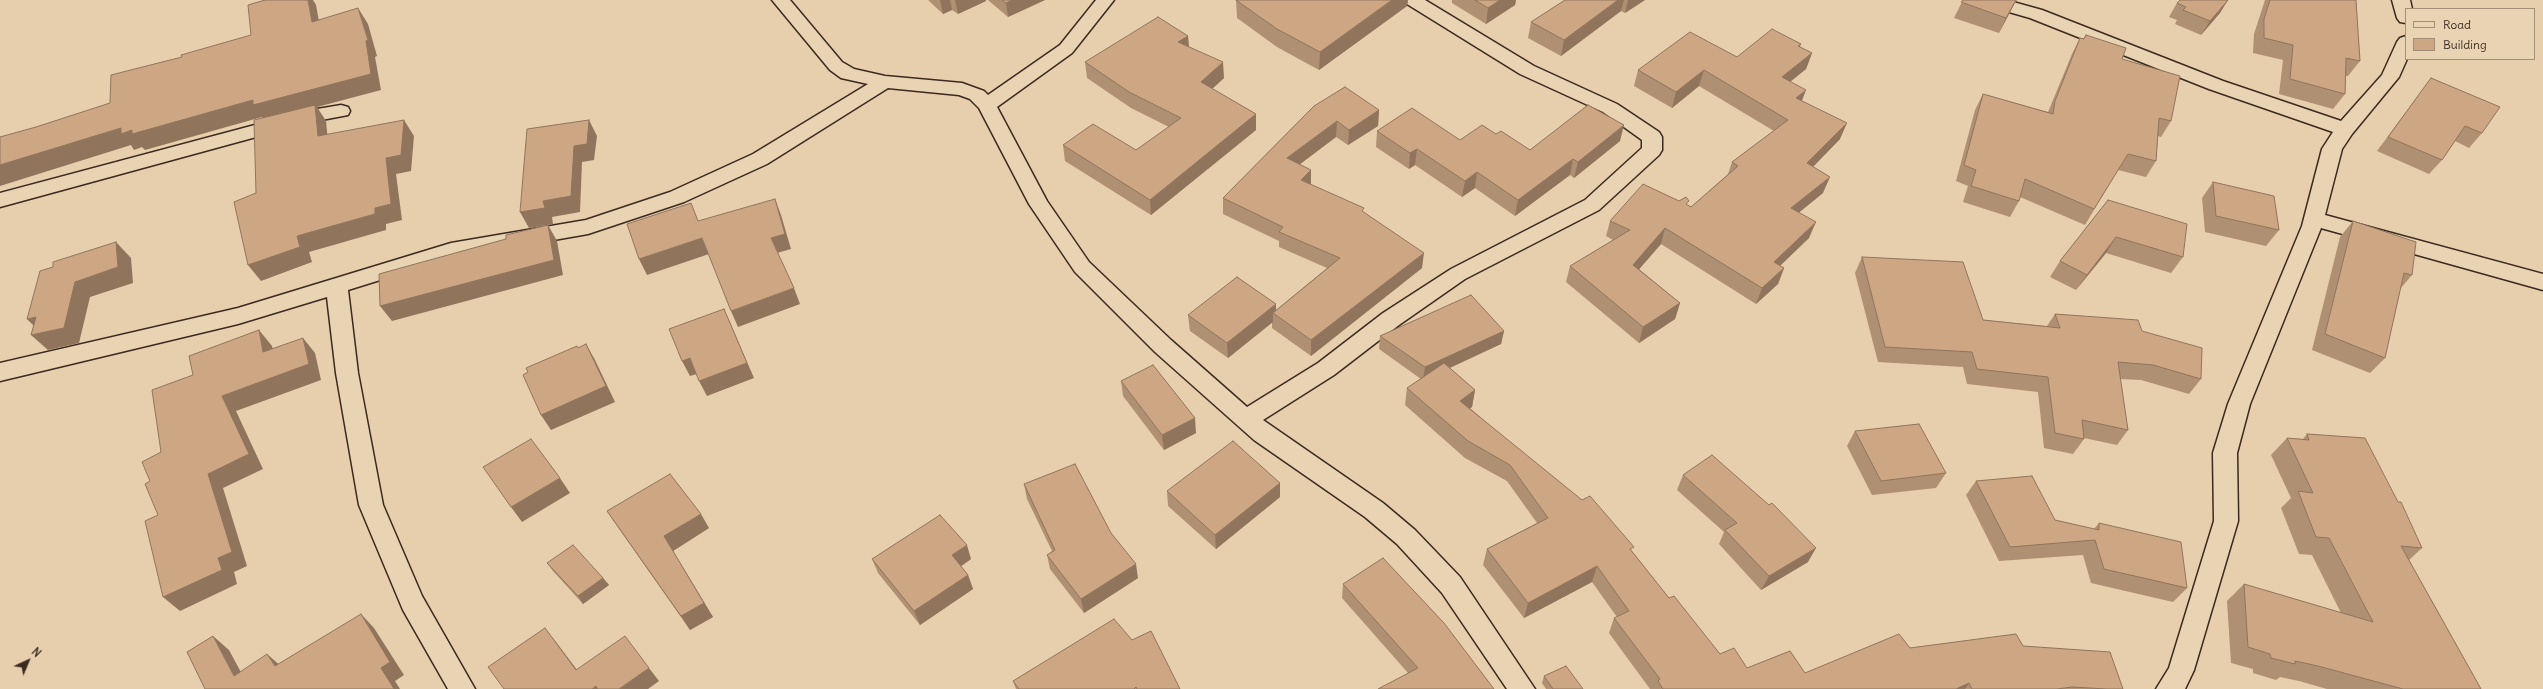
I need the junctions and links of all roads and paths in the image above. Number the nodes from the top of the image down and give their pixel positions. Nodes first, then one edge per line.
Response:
1 (781, 0) edge
2 (1105, 0) edge
3 (1413, 0) edge
4 (1987, 0) edge
5 (2401, 0) edge
6 (2405, 14) edge
7 (2405, 44) edge
8 (885, 82) junction
9 (987, 105) junction
10 (342, 111) dead end
11 (2345, 129) junction
12 (0, 200) edge
13 (2314, 219) junction
14 (2543, 282) edge
15 (337, 288) junction
16 (0, 372) edge
17 (1246, 419) junction
18 (2177, 688) edge
19 (462, 689) edge
20 (1522, 689) edge

1 - 8 street
2 - 9 street
3 - 17 street
4 - 11 street
5 - 6 street
7 - 11 street
8 - 9 street
8 - 15 street
9 - 17 street
10 - 12 street
11 - 13 street
13 - 14 street
13 - 18 street
15 - 16 street
15 - 19 street
17 - 20 street

